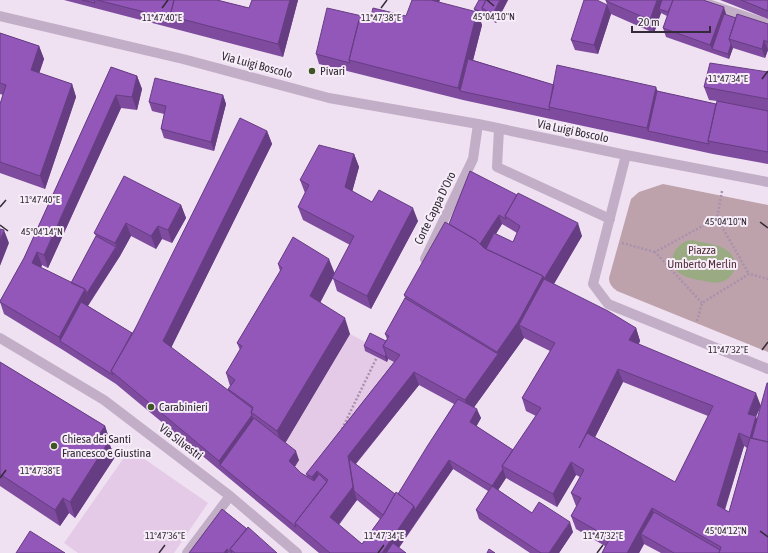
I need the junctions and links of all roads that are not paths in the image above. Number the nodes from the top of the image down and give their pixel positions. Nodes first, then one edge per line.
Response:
1 (696, 0) edge
2 (0, 16) edge
3 (768, 24) edge
4 (478, 124) junction
5 (499, 129) junction
6 (626, 155) junction
7 (768, 182) edge
8 (610, 219) junction
9 (422, 266) edge
10 (0, 338) edge
11 (768, 369) edge
12 (230, 496) junction
13 (187, 553) edge
14 (297, 553) edge

1 - 3 street
2 - 4 street, Via Luigi Boscolo
4 - 5 street, Via Luigi Boscolo
4 - 9 street, Corte Cappa D'Oro
5 - 6 street, Via Luigi Boscolo
5 - 8 street
6 - 7 street
6 - 8 street
8 - 11 street
10 - 12 street, Via Silvestri
12 - 13 street
12 - 14 street, Via Silvestri

